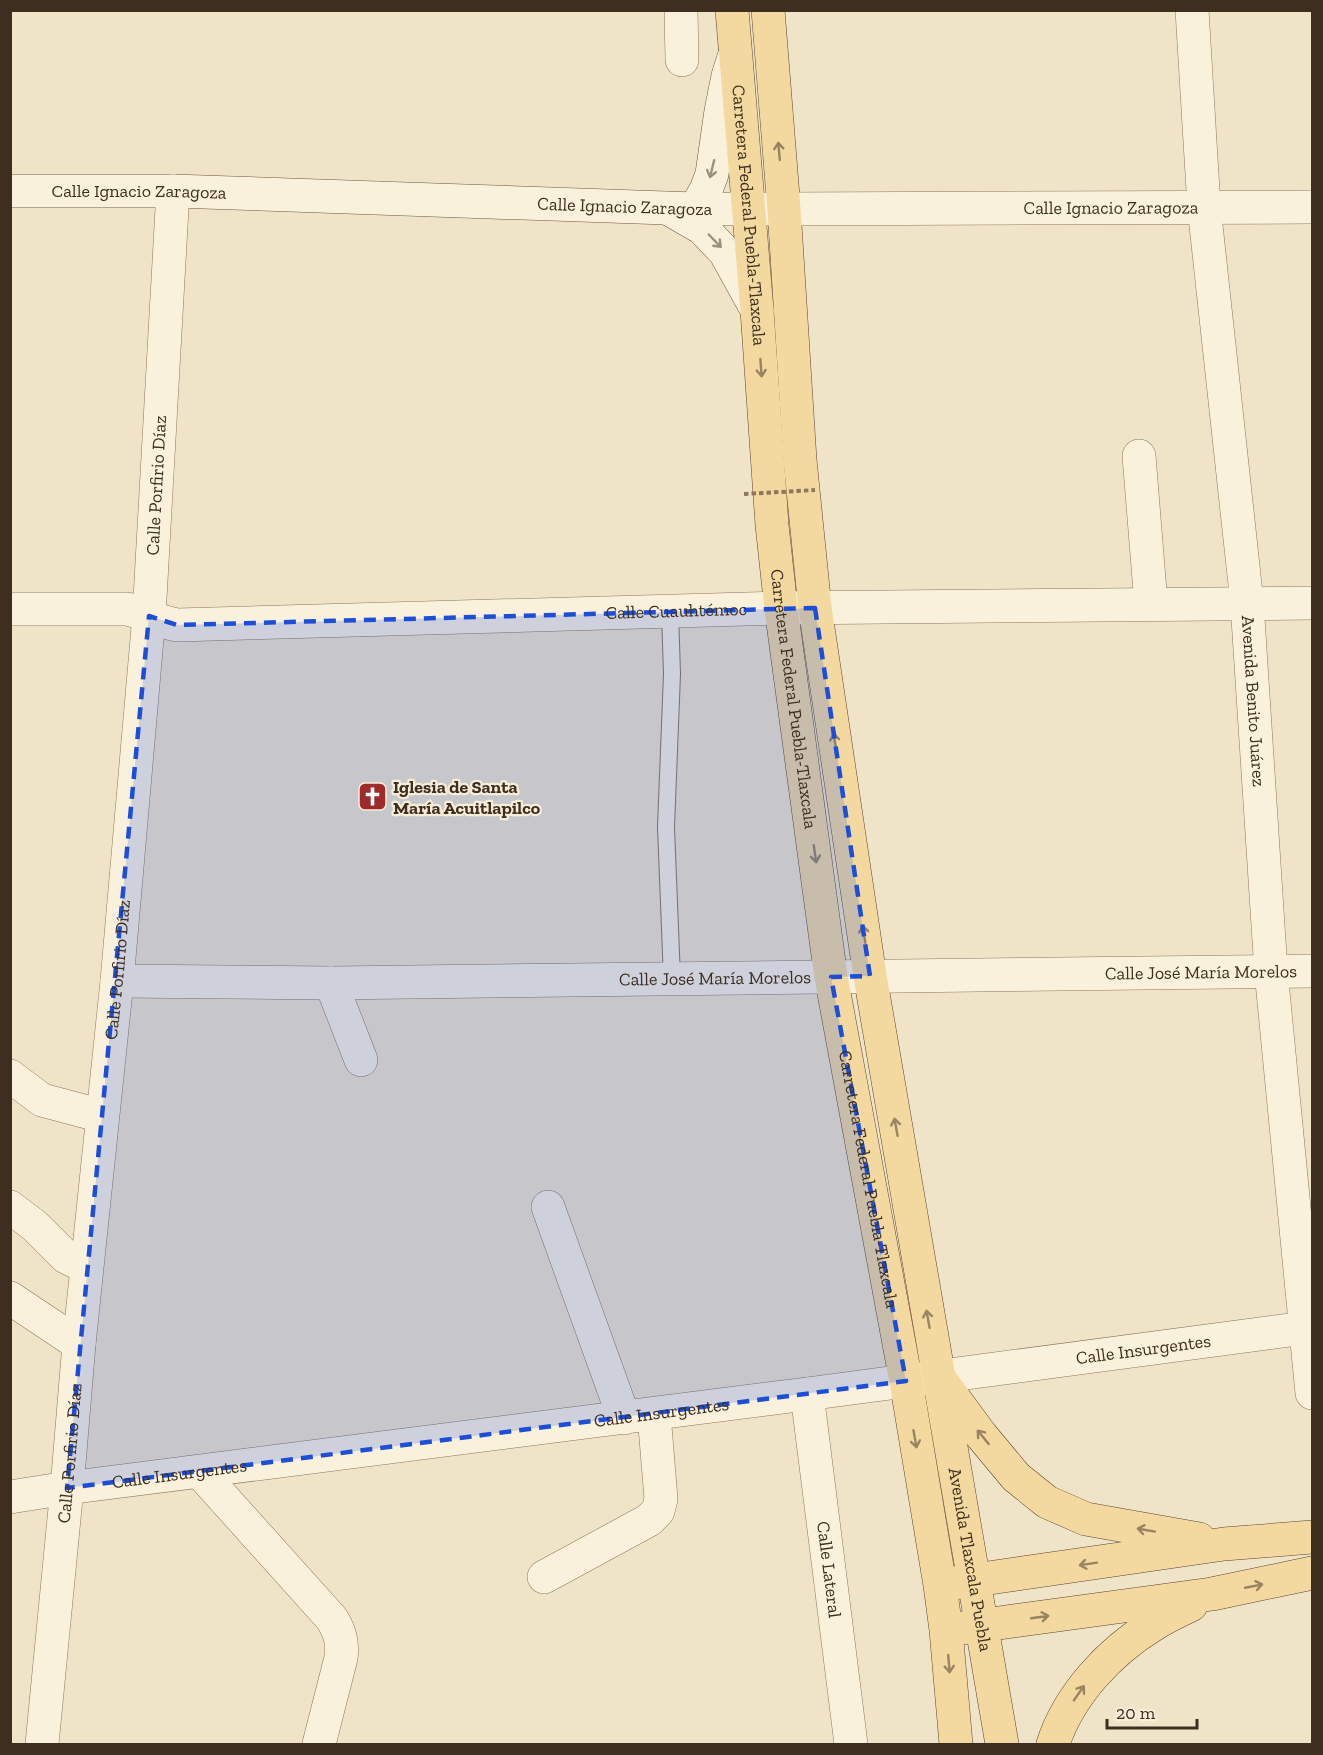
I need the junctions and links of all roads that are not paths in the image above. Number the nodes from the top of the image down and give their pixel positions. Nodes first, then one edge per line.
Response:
1 (681, 10) edge
2 (732, 10) edge
3 (768, 10) edge
4 (1192, 10) edge
5 (736, 50) junction
6 (682, 60) dead end
7 (10, 191) edge
8 (173, 191) junction
9 (1204, 207) junction
10 (1312, 207) edge
11 (681, 208) junction
12 (748, 209) junction
13 (784, 209) junction
14 (757, 310) junction
15 (1138, 456) dead end
16 (1247, 603) junction
17 (1312, 603) edge
18 (1151, 604) junction
19 (781, 608) junction
20 (814, 608) junction
21 (10, 609) edge
22 (670, 612) junction
23 (148, 616) junction
24 (1272, 971) junction
25 (1312, 971) edge
26 (870, 976) junction
27 (831, 977) junction
28 (672, 979) junction
29 (117, 981) junction
30 (331, 983) junction
31 (362, 1060) dead end
32 (10, 1076) edge
33 (102, 1116) junction
34 (10, 1207) edge
35 (548, 1207) dead end
36 (87, 1263) junction
37 (10, 1298) edge
38 (1309, 1327) edge
39 (79, 1344) junction
40 (938, 1377) junction
41 (906, 1381) junction
42 (1312, 1393) edge
43 (807, 1394) junction
44 (639, 1416) junction
45 (200, 1472) junction
46 (67, 1488) junction
47 (10, 1497) edge
48 (1312, 1537) edge
49 (1224, 1544) junction
50 (1312, 1573) edge
51 (544, 1576) dead end
52 (975, 1581) junction
53 (940, 1585) junction
54 (1212, 1594) junction
55 (982, 1624) junction
56 (946, 1630) junction
57 (42, 1744) edge
58 (320, 1744) edge
59 (851, 1744) edge
60 (956, 1744) edge
61 (1002, 1744) edge
62 (1053, 1744) edge

1 - 6 street
2 - 5 main road, Carretera Federal Puebla-Tlaxcala
13 -> 3 main road, Carretera Federal Puebla-Tlaxcala
4 - 9 street, Avenida Benito Juárez
5 -> 11 street
5 - 12 main road, Carretera Federal Puebla-Tlaxcala
7 - 8 street, Calle Ignacio Zaragoza
8 - 11 street, Calle Ignacio Zaragoza
8 - 23 street, Calle Porfirio Díaz
9 - 10 street, Calle Ignacio Zaragoza
9 - 13 street, Calle Ignacio Zaragoza
9 - 16 street, Avenida Benito Juárez
11 - 12 street, Calle Ignacio Zaragoza
11 -> 14 street
12 - 13 street, Calle Ignacio Zaragoza
12 - 14 main road, Carretera Federal Puebla-Tlaxcala
13 - 20 main road, Carretera Federal Puebla-Tlaxcala
14 -> 19 main road, Carretera Federal Puebla-Tlaxcala
15 - 18 street
16 - 17 street, Calle Cuauhtémoc
16 - 18 street, Calle Cuauhtémoc
16 - 24 street, Avenida Benito Juárez
18 - 20 street, Calle Cuauhtémoc
19 - 20 street, Calle Cuauhtémoc
19 - 22 street, Calle Cuauhtémoc
19 -> 27 main road, Carretera Federal Puebla-Tlaxcala
26 -> 20 main road, Carretera Federal Puebla-Tlaxcala
21 - 23 street, Calle Cuauhtémoc
22 - 23 street, Calle Cuauhtémoc
22 - 28 lane
23 - 29 street, Calle Porfirio Díaz
24 - 25 street, Calle José María Morelos
24 - 26 street, Calle José María Morelos
24 - 38 street, Avenida Benito Juárez
26 - 27 street, Calle José María Morelos
40 -> 26 main road, Carretera Federal Puebla-Tlaxcala
27 - 28 street, Calle José María Morelos
27 - 41 main road, Carretera Federal Puebla-Tlaxcala
28 - 30 street, Calle José María Morelos
29 - 30 street, Calle José María Morelos
29 - 33 street, Calle Porfirio Díaz
30 - 31 street
32 - 33 street
33 - 36 street, Calle Porfirio Díaz
34 - 36 street
35 - 44 street
36 - 39 street, Calle Porfirio Díaz
37 - 39 street
38 - 40 street, Calle Insurgentes
38 - 42 street, Avenida Benito Juárez
39 - 46 street, Calle Porfirio Díaz
40 - 41 street, Calle Insurgentes
49 -> 40 main road
40 - 52 main road, Avenida Tlaxcala Puebla
41 - 43 street, Calle Insurgentes
41 -> 53 main road, Avenida Tlaxcala Puebla
43 - 44 street, Calle Insurgentes
43 - 59 street, Calle Lateral
44 - 45 street, Calle Insurgentes
44 - 51 street
45 - 46 street, Calle Insurgentes
45 - 58 street
46 - 47 street, Calle Insurgentes
46 - 57 street, Calle Porfirio Díaz
48 - 49 main road
49 -> 52 main road
54 -> 50 main road
52 - 53 main road
52 - 55 main road, Avenida Tlaxcala Puebla
53 - 56 main road, Avenida Tlaxcala Puebla
55 -> 54 main road
62 -> 54 main road
55 - 56 main road
55 - 61 main road, Avenida Tlaxcala Puebla
56 -> 60 main road, Avenida Tlaxcala Puebla

